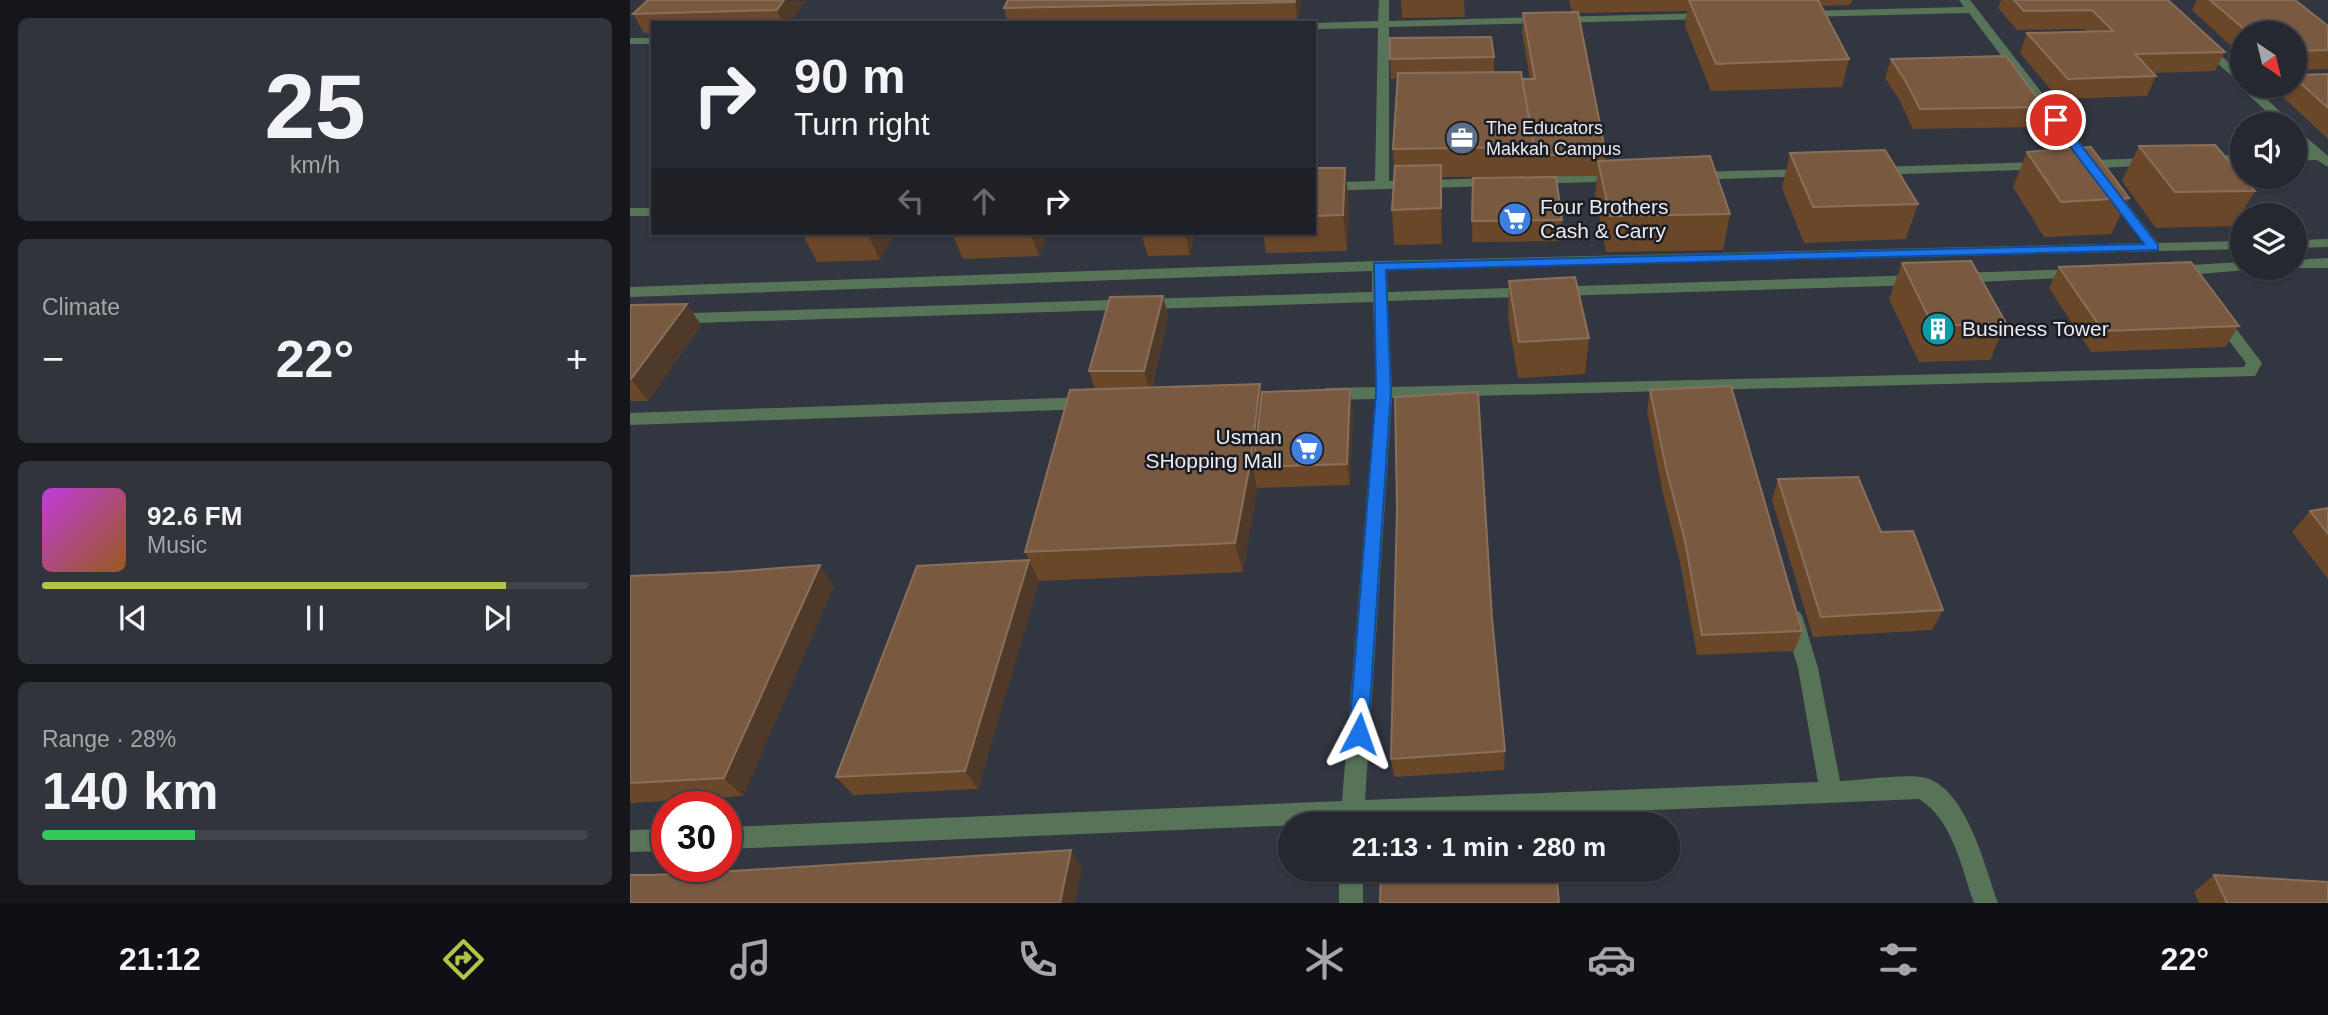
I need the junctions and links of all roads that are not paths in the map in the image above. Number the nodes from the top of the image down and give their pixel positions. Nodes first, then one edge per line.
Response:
1 (1384, 0) edge
2 (1967, 5) edge
3 (1789, 14) edge
4 (1719, 16) edge
5 (1383, 24) junction
6 (1316, 26) edge
7 (2194, 36) edge
8 (630, 41) edge
9 (651, 41) edge
10 (2230, 70) edge
11 (2259, 98) edge
12 (2274, 112) edge
13 (2307, 143) edge
14 (2230, 159) edge
15 (2324, 159) edge
16 (1854, 171) edge
17 (1826, 172) edge
18 (2098, 175) junction
19 (1674, 176) edge
20 (1632, 178) edge
21 (1382, 185) junction
22 (1316, 187) edge
23 (630, 212) edge
24 (651, 212) edge
25 (2328, 243) edge
26 (2307, 244) edge
27 (2230, 245) edge
28 (2154, 247) junction
29 (2328, 263) edge
30 (2307, 264) edge
31 (1379, 266) junction
32 (2230, 268) edge
33 (2182, 270) junction
34 (2158, 271) edge
35 (2091, 274) edge
36 (630, 292) edge
37 (1378, 295) junction
38 (630, 320) edge
39 (1384, 392) junction
40 (1314, 394) edge
41 (1105, 402) edge
42 (630, 419) edge
43 (1787, 597) edge
44 (1831, 792) junction
45 (1354, 812) edge
46 (1477, 812) edge
47 (1278, 821) edge
48 (742, 838) edge
49 (651, 841) edge
50 (630, 842) edge
51 (1352, 882) edge
52 (1351, 903) edge
53 (1986, 903) edge

1 - 5 street
2 - 3 street
2 - 18 street
4 - 5 street
5 - 6 street
5 - 21 street
7 - 10 street
8 - 9 street
11 - 12 street
13 - 15 street
14 - 18 street
16 - 18 street
17 - 19 street
18 - 28 street
20 - 21 street
21 - 22 street
23 - 24 street
25 - 26 street
27 - 28 street
28 - 31 street
29 - 30 street
31 - 36 street
31 - 37 street
32 - 33 street
33 - 34 street
33 - 39 street
35 - 37 street
37 - 38 street
37 - 39 street
39 - 40 street
39 - 45 street
41 - 42 street
43 - 44 street
44 - 46 street
44 - 53 street
47 - 48 street
49 - 50 street
51 - 52 street

